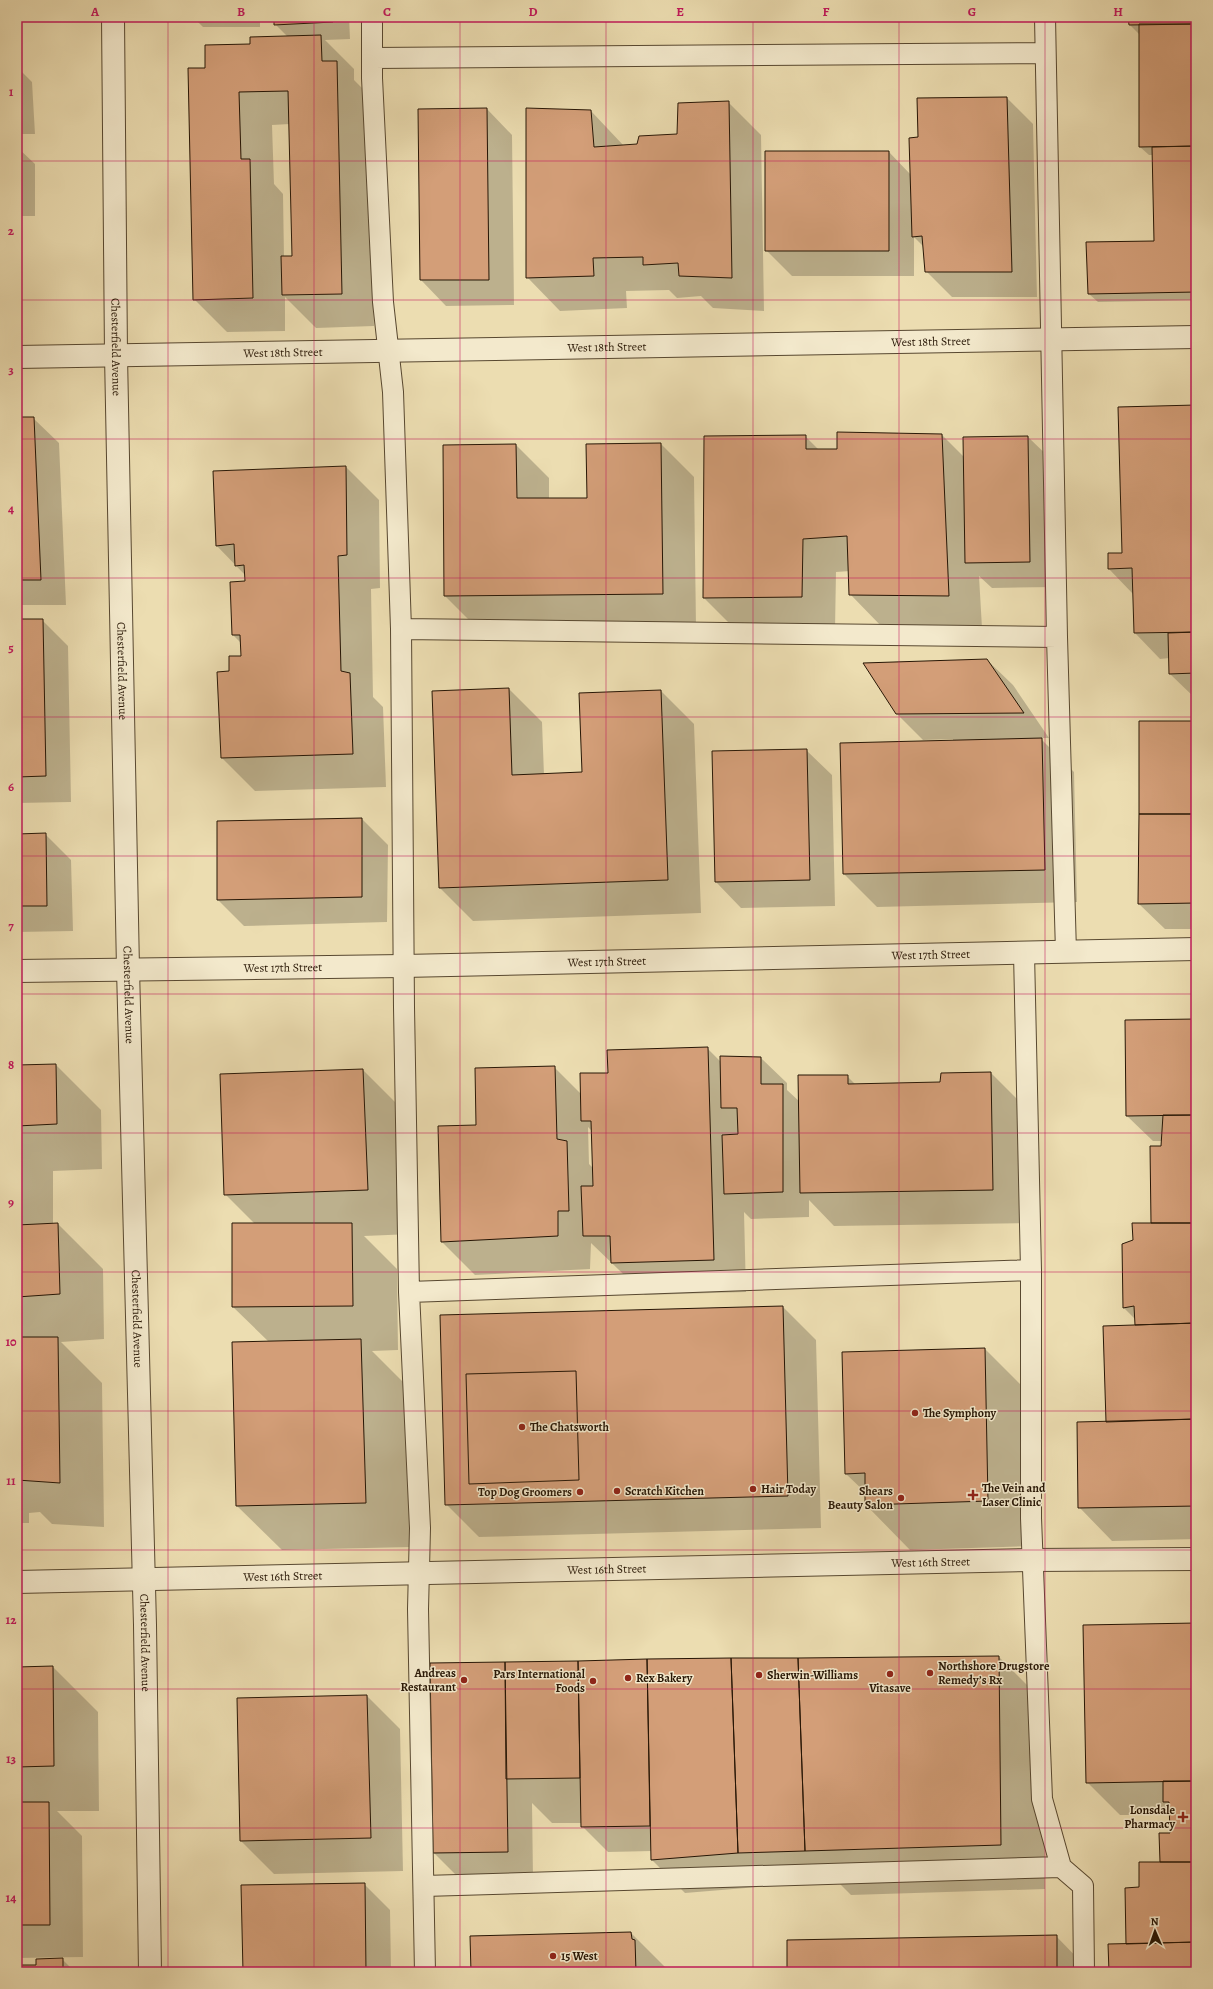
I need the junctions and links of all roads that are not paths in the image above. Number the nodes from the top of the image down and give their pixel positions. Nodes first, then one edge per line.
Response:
1 (113, 17) edge
2 (372, 17) edge
3 (1045, 17) edge
4 (1045, 53) junction
5 (372, 58) junction
6 (1196, 337) edge
7 (1052, 339) junction
8 (388, 351) junction
9 (116, 355) junction
10 (17, 357) edge
11 (401, 629) junction
12 (1057, 637) junction
13 (1196, 949) edge
14 (1066, 952) junction
15 (1024, 953) junction
16 (404, 966) junction
17 (128, 969) junction
18 (17, 971) edge
19 (1031, 1270) junction
20 (410, 1292) junction
21 (1196, 1559) edge
22 (1032, 1560) junction
23 (418, 1572) junction
24 (143, 1580) junction
25 (17, 1582) edge
26 (1061, 1867) junction
27 (424, 1886) junction
28 (150, 1972) edge
29 (425, 1972) edge
30 (1084, 1972) edge

1 - 9 street, Chesterfield Avenue
2 - 5 lane
3 - 4 lane
4 - 5 lane
4 - 7 lane
5 - 8 lane
6 - 7 street, West 18th Street
7 - 8 street, West 18th Street
7 - 12 lane
8 - 9 street, West 18th Street
8 - 11 lane
9 - 10 street, West 18th Street
9 - 17 street, Chesterfield Avenue
11 - 12 lane
11 - 16 lane
12 - 14 lane
13 - 14 street, West 17th Street
14 - 15 street, West 17th Street
15 - 16 street, West 17th Street
15 - 19 lane
16 - 17 street, West 17th Street
16 - 20 lane
17 - 18 street, West 17th Street
17 - 24 street, Chesterfield Avenue
19 - 20 lane
19 - 22 lane
20 - 23 lane
21 - 22 street, West 16th Street
22 - 23 street, West 16th Street
22 - 26 lane
23 - 24 street, West 16th Street
23 - 27 lane
24 - 25 street, West 16th Street
24 - 28 street, Chesterfield Avenue
26 - 27 lane
26 - 30 lane
27 - 29 lane

